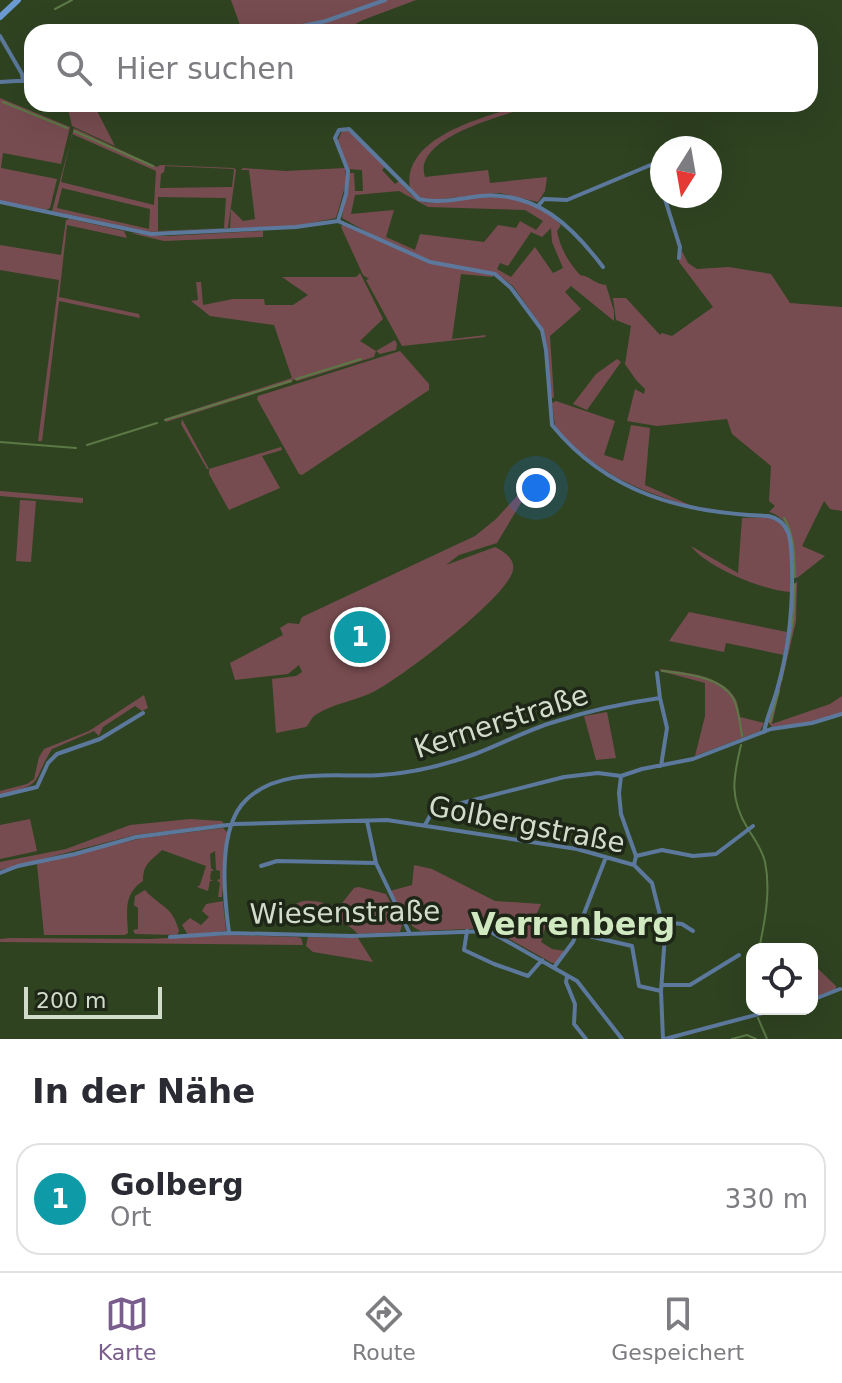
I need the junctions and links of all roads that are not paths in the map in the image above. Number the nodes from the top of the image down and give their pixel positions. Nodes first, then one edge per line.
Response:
1 (18, 0) edge
2 (385, 0) edge
3 (0, 17) edge
4 (312, 24) edge
5 (0, 36) edge
6 (23, 81) joint
7 (0, 82) edge
8 (650, 165) edge
9 (0, 202) edge
10 (538, 206) junction
11 (667, 208) edge
12 (338, 221) junction
13 (679, 258) dead end
14 (603, 267) dead end
15 (657, 673) dead end
16 (660, 698) junction
17 (143, 713) dead end
18 (842, 714) edge
19 (764, 732) junction
20 (661, 766) junction
21 (621, 776) junction
22 (0, 796) edge
23 (367, 820) junction
24 (425, 825) junction
25 (230, 826) junction
26 (753, 826) dead end
27 (636, 856) junction
28 (606, 857) junction
29 (376, 863) junction
30 (634, 865) junction
31 (261, 866) dead end
32 (0, 873) edge
33 (536, 919) dead end
34 (663, 922) junction
35 (467, 930) junction
36 (693, 931) dead end
37 (229, 933) junction
38 (410, 934) junction
39 (577, 934) junction
40 (170, 937) dead end
41 (739, 955) dead end
42 (542, 960) junction
43 (555, 967) junction
44 (567, 975) junction
45 (661, 988) junction
46 (840, 989) edge
47 (818, 998) edge
48 (754, 1015) edge
49 (586, 1039) edge
50 (622, 1039) edge
51 (664, 1039) edge

1 - 3 main road
2 - 4 street
5 - 6 street
6 - 7 street
8 - 10 street
9 - 12 street
10 - 12 street
10 - 14 street
11 - 13 street
12 - 19 street
15 - 16 street
16 - 20 street
16 - 25 street, Kernerstraße
17 - 22 street
18 - 19 street
19 - 20 street
20 - 21 street
21 - 24 street
21 - 27 street
23 - 24 street, Golbergstraße
23 - 25 street, Golbergstraße
23 - 29 street
24 - 28 street, Golbergstraße
25 - 32 street, Golbergstraße
25 - 37 street
26 - 27 street
27 - 30 street
28 - 30 street, Golbergstraße
28 - 39 street
29 - 31 street
29 - 38 street
30 - 34 street, Golbergstraße
33 - 39 street
34 - 36 street
34 - 45 street, Golbergstraße
35 - 38 street, Wiesenstraße
35 - 42 street, Wiesenstraße
35 - 42 street
37 - 38 street, Wiesenstraße
37 - 40 street, Wiesenstraße
39 - 43 street
39 - 45 street
41 - 45 street
42 - 43 street, Wiesenstraße
43 - 44 street, Wiesenstraße
44 - 49 street
44 - 50 street, Wiesenstraße
45 - 51 street, Golbergstraße
46 - 47 street
48 - 51 street

